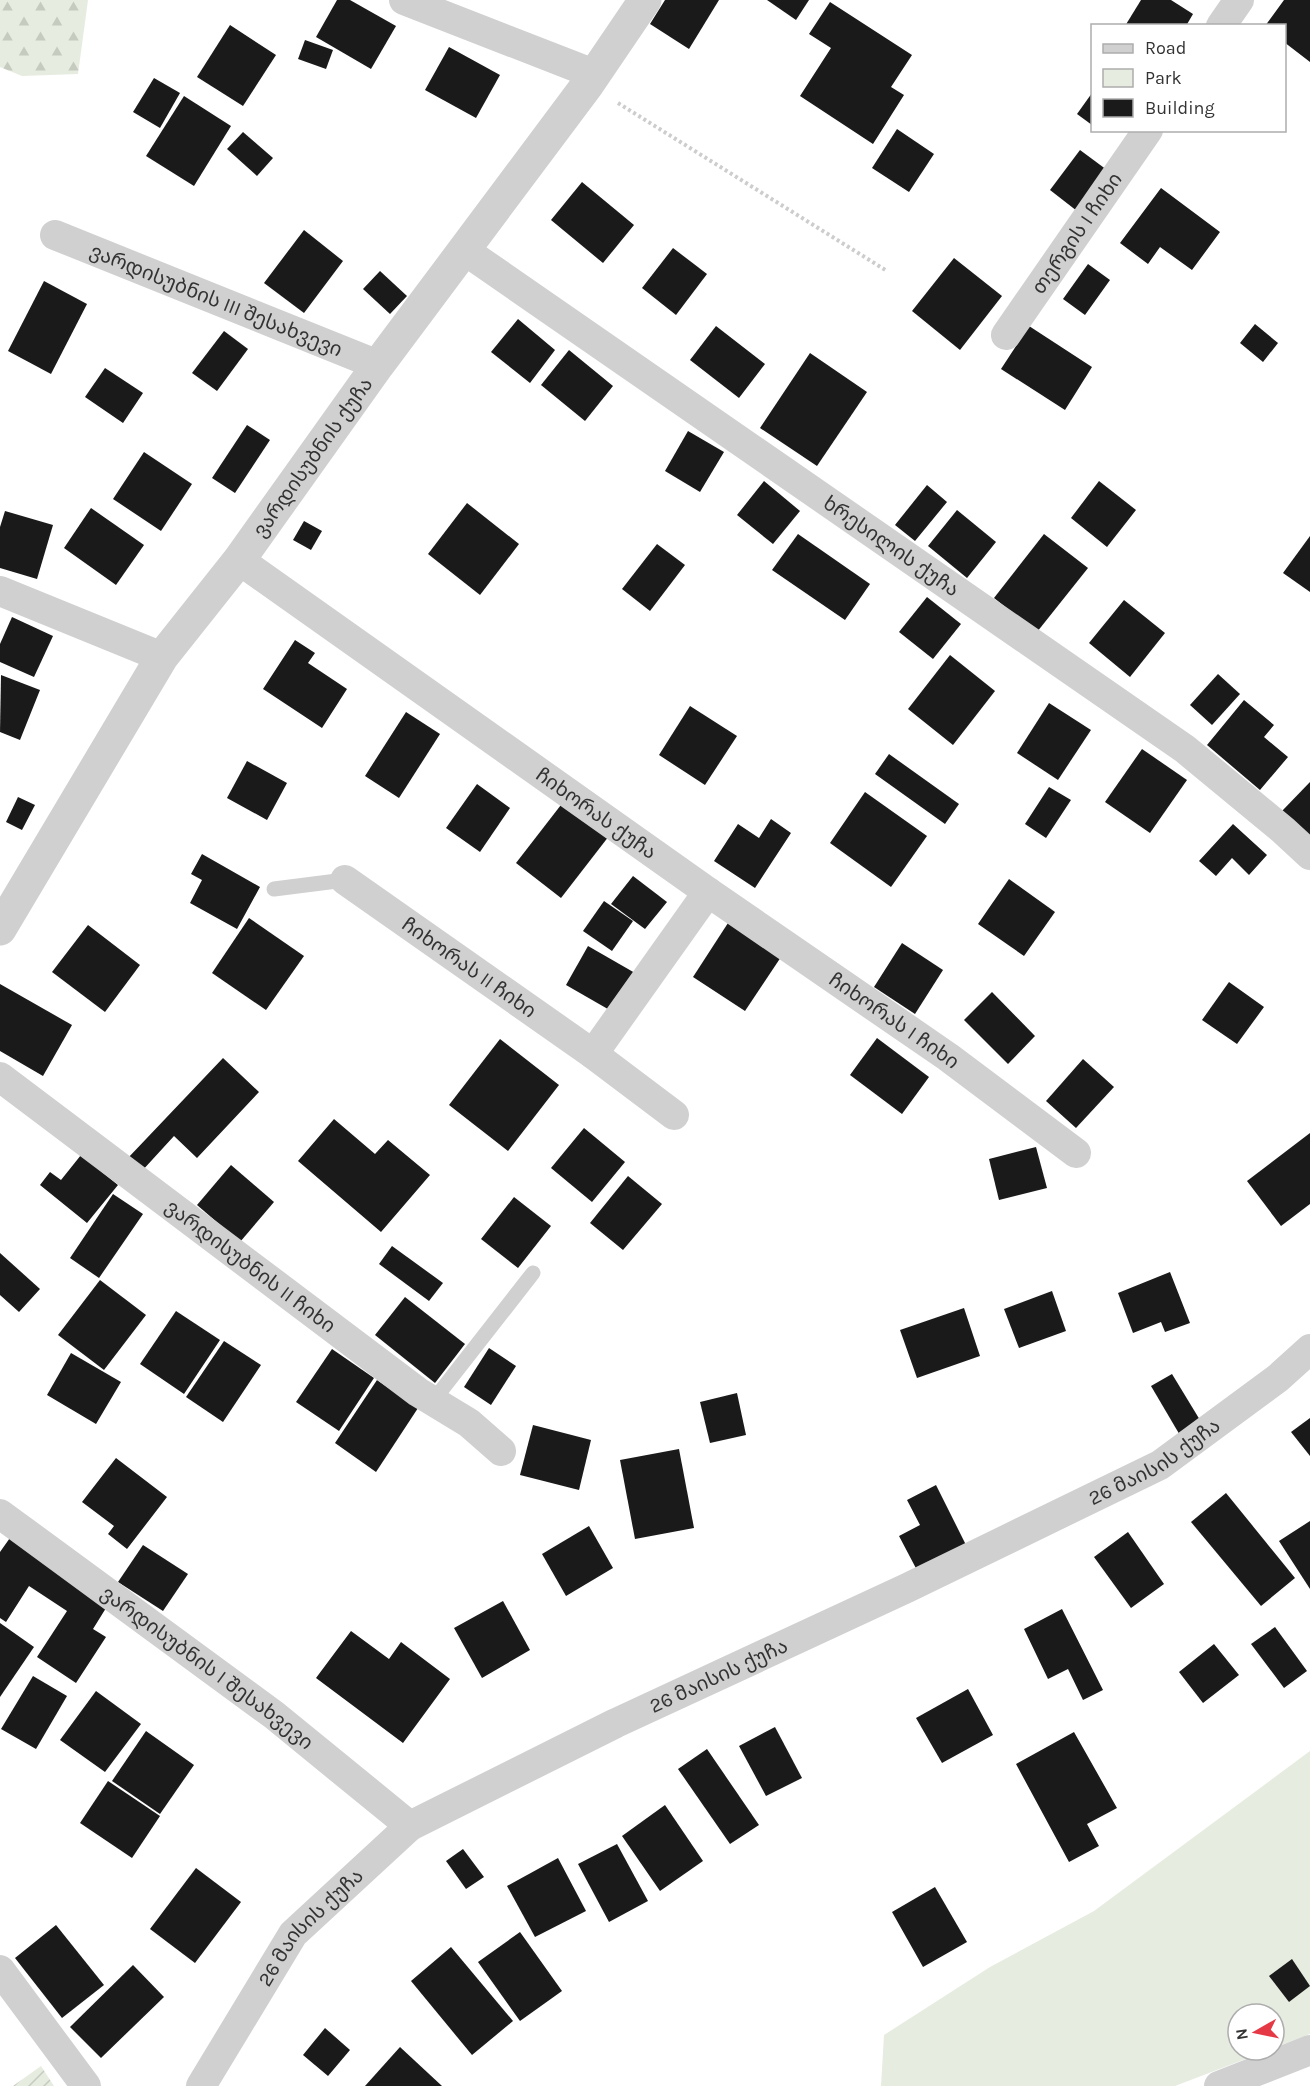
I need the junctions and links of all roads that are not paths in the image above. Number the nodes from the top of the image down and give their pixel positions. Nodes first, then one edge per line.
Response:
1 (404, 0) edge
2 (645, 0) edge
3 (1239, 0) edge
4 (1222, 24) edge
5 (591, 79) junction
6 (1147, 132) edge
7 (55, 235) dead end
8 (464, 250) junction
9 (1006, 335) dead end
10 (378, 365) junction
11 (239, 560) junction
12 (0, 591) edge
13 (162, 657) junction
14 (1310, 855) edge
15 (345, 880) joint
16 (274, 889) dead end
17 (708, 892) junction
18 (0, 928) edge
19 (593, 1054) junction
20 (0, 1077) edge
21 (674, 1115) dead end
22 (1076, 1153) dead end
23 (533, 1274) dead end
24 (1310, 1348) edge
25 (433, 1401) junction
26 (501, 1451) dead end
27 (0, 1514) edge
28 (410, 1826) junction
29 (0, 1970) edge
30 (1310, 2050) edge
31 (86, 2086) edge
32 (201, 2086) edge
33 (1220, 2086) edge

1 - 5 street
2 - 5 street, ვარდისუბნის ქუჩა
3 - 4 street
5 - 8 street, ვარდისუბნის ქუჩა
6 - 9 street, თერგის I ჩიხი
7 - 10 street, ვარდისუბნის III შესახვევი
8 - 10 street, ვარდისუბნის ქუჩა
8 - 14 street, ხრესილის ქუჩა
10 - 11 street, ვარდისუბნის ქუჩა
11 - 13 street, ვარდისუბნის ქუჩა
11 - 17 street, ჩიხორას ქუჩა
12 - 13 street
13 - 18 street, ვარდისუბნის ქუჩა
15 - 16 lane
15 - 19 street, ჩიხორას II ჩიხი
17 - 19 street
17 - 22 street, ჩიხორას I ჩიხი
19 - 21 street
20 - 25 street, ვარდისუბნის II ჩიხი
23 - 25 lane
24 - 28 street, 26 მაისის ქუჩა
25 - 26 street, ვარდისუბნის II ჩიხი
27 - 28 street, ვარდისუბნის I შესახვევი
28 - 32 street, 26 მაისის ქუჩა
29 - 31 street
30 - 33 street

